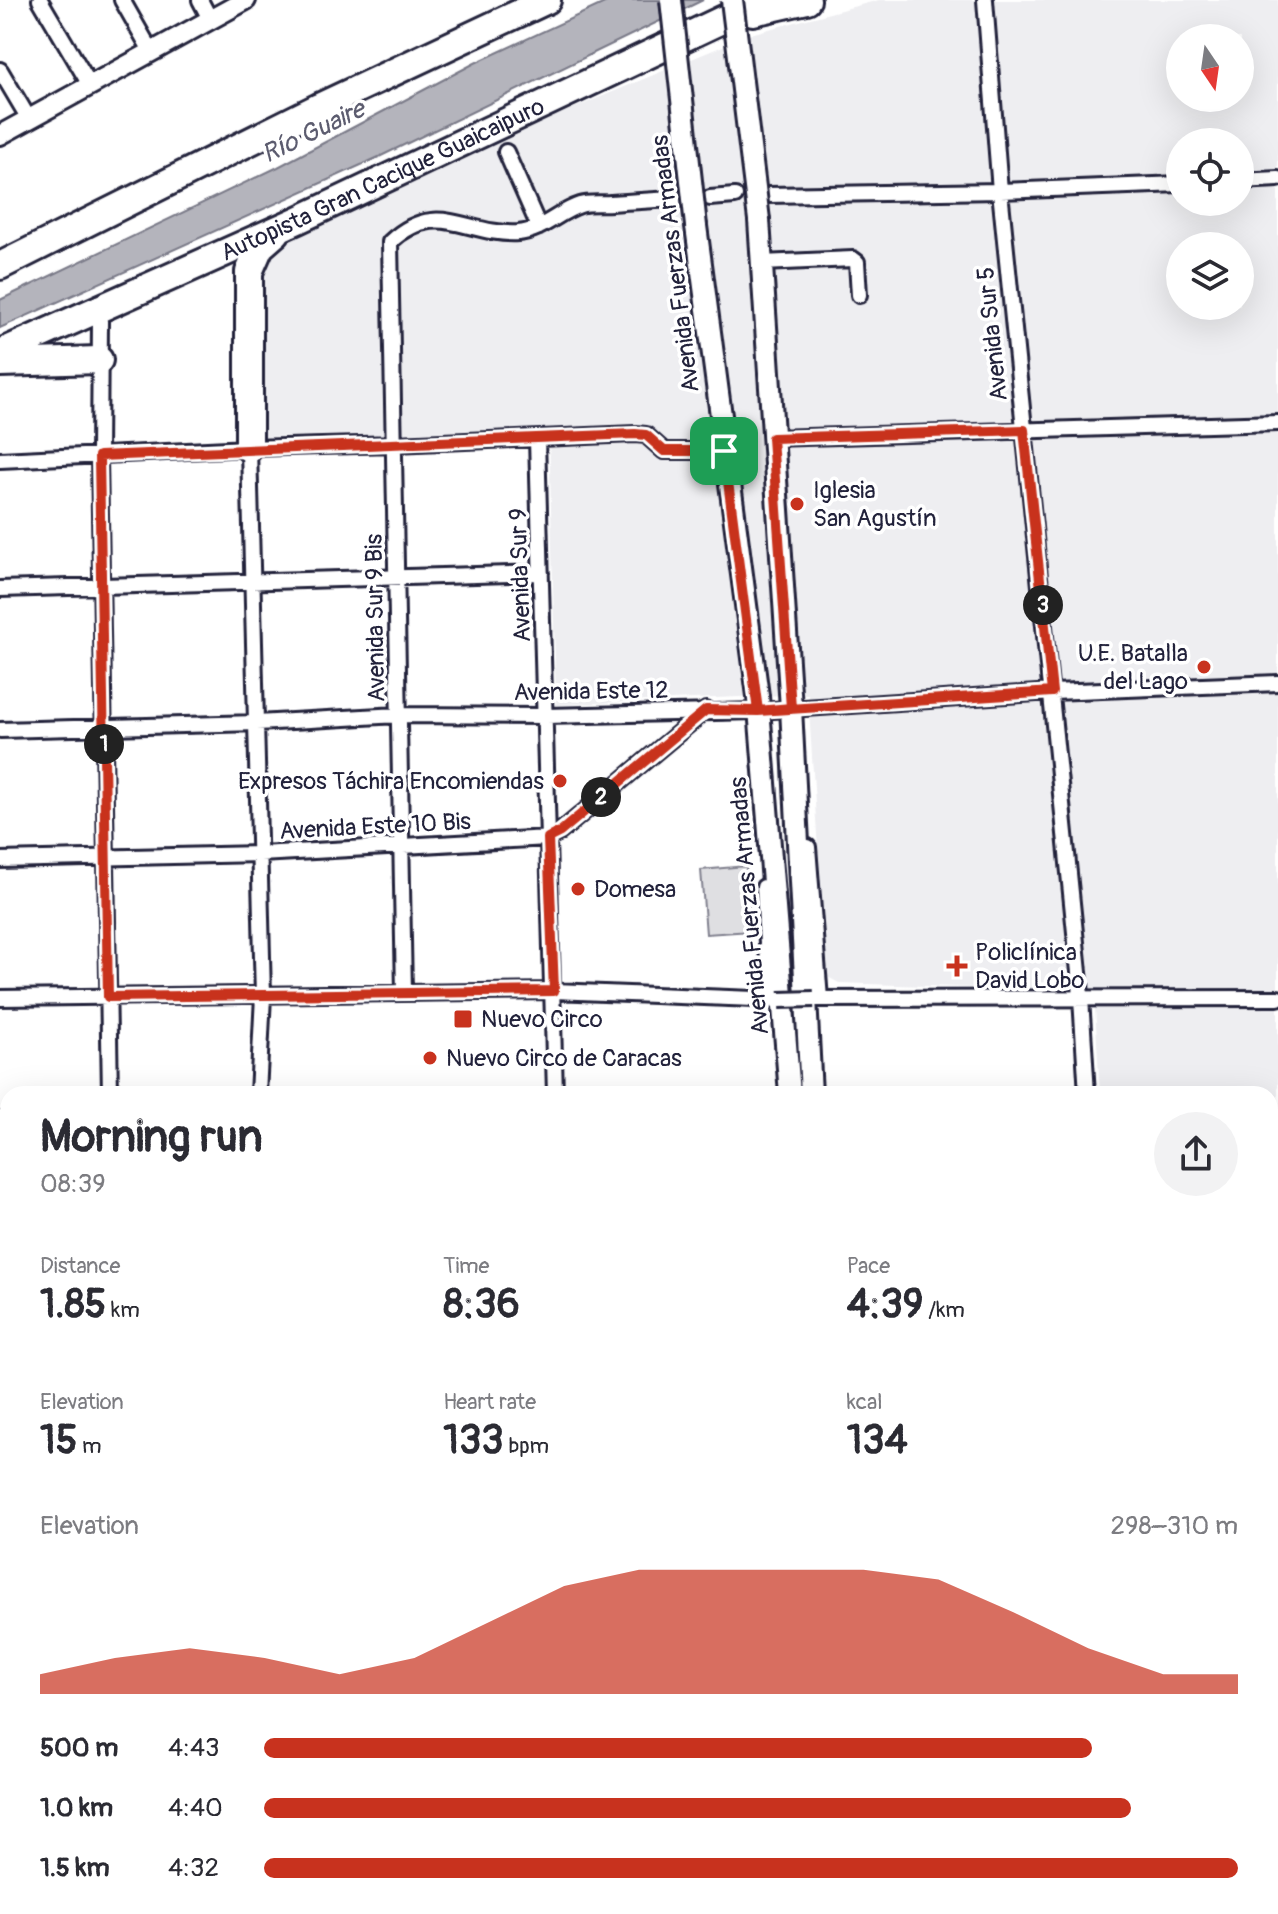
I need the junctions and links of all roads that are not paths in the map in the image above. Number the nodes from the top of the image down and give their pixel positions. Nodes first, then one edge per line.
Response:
1 (40, 0) edge
2 (122, 0) edge
3 (200, 0) edge
4 (246, 0) edge
5 (547, 0) edge
6 (671, 0) edge
7 (807, 0) edge
8 (985, 0) edge
9 (750, 4) edge
10 (210, 19) junction
11 (151, 51) junction
12 (0, 70) edge
13 (90, 85) junction
14 (29, 119) junction
15 (0, 135) edge
16 (506, 152) dead end
17 (1278, 179) edge
18 (1254, 180) edge
19 (1166, 185) edge
20 (1000, 191) junction
21 (767, 195) dead end
22 (735, 196) dead end
23 (686, 198) dead end
24 (710, 198) dead end
25 (298, 220) junction
26 (539, 227) junction
27 (64, 235) junction
28 (0, 253) edge
29 (762, 263) junction
30 (0, 266) edge
31 (859, 295) dead end
32 (100, 321) dead end
33 (0, 353) edge
34 (99, 360) junction
35 (0, 363) edge
36 (1278, 423) edge
37 (1024, 430) junction
38 (772, 438) junction
39 (537, 439) junction
40 (395, 444) junction
41 (249, 448) junction
42 (724, 451) junction
43 (99, 456) junction
44 (0, 460) edge
45 (541, 573) junction
46 (398, 578) junction
47 (252, 583) junction
48 (102, 585) junction
49 (0, 589) edge
50 (1278, 683) edge
51 (1052, 692) junction
52 (791, 708) junction
53 (706, 710) junction
54 (758, 711) junction
55 (398, 715) junction
56 (546, 716) junction
57 (257, 723) junction
58 (104, 728) junction
59 (0, 730) edge
60 (548, 838) junction
61 (401, 848) junction
62 (260, 854) junction
63 (106, 859) junction
64 (0, 860) edge
65 (554, 991) junction
66 (404, 993) junction
67 (263, 996) junction
68 (108, 997) junction
69 (0, 998) edge
70 (1081, 998) junction
71 (1278, 998) edge
72 (817, 999) junction
73 (774, 1000) junction
74 (110, 1086) edge
75 (258, 1086) edge
76 (555, 1086) edge
77 (789, 1086) edge
78 (811, 1086) edge
79 (1086, 1086) edge

1 - 13 street
2 - 11 street
3 - 10 street
4 - 10 street
5 - 27 highway
6 - 42 main road, Avenida Fuerzas Armadas, bridge
7 - 9 highway, Autopista Gran Cacique Guaicaipuro
8 - 20 street, Avenida Sur 5
9 - 25 highway, Autopista Gran Cacique Guaicaipuro
9 - 29 main road, Avenida Fuerzas Armadas, bridge
10 - 11 street
11 - 13 street
12 - 14 street
13 - 14 street
14 - 15 street
16 - 26 street
17 - 18 street
19 - 20 street
20 - 21 street
20 - 37 street, Avenida Sur 5
22 - 24 street
23 - 26 street
25 - 33 highway, Autopista Gran Cacique Guaicaipuro
25 - 41 highway
26 - 40 street, Avenida Sur 9 Bis
27 - 28 highway
27 - 30 highway
29 - 31 street
29 - 38 main road, Avenida Fuerzas Armadas
32 - 34 street
34 - 35 highway
34 - 43 street
36 - 37 street
37 - 38 street
37 - 51 street, Avenida Sur 5
38 - 52 main road, Avenida Fuerzas Armadas
39 - 40 street
39 - 42 street
39 - 45 street, Avenida Sur 9
40 - 41 street
40 - 46 street, Avenida Sur 9 Bis
41 - 43 street
41 - 47 street
42 - 54 main road, Avenida Fuerzas Armadas
43 - 44 street
43 - 48 street
45 - 46 street
45 - 56 street, Avenida Sur 9
46 - 47 street
46 - 55 street, Avenida Sur 9 Bis
47 - 48 street
47 - 57 street
48 - 49 street
48 - 58 street
50 - 51 street, Avenida Este 12
51 - 52 street, Avenida Este 12
51 - 70 street, Avenida Sur 5
52 - 54 street, Avenida Este 12
52 - 72 street
52 - 78 main road, Avenida Fuerzas Armadas
53 - 54 street, Avenida Este 12
53 - 56 street, Avenida Este 12
53 - 60 street
54 - 73 street
54 - 77 main road, Avenida Fuerzas Armadas
55 - 56 street, Avenida Este 12
55 - 57 street, Avenida Este 12
55 - 61 street, Avenida Sur 9 Bis
56 - 60 street, Avenida Sur 9
57 - 58 street, Avenida Este 12
57 - 62 street
58 - 59 street, Avenida Este 12
58 - 63 street
60 - 61 street, Avenida Este 10 Bis
60 - 65 street, Avenida Sur 9
61 - 62 street, Avenida Este 10 Bis
61 - 66 street, Avenida Sur 9 Bis
62 - 63 street, Avenida Este 10 Bis
62 - 67 street
63 - 64 street, Avenida Este 10 Bis
63 - 68 street
65 - 66 street
65 - 73 street
65 - 76 street, Avenida Sur 9
66 - 67 street
67 - 68 street
67 - 75 street
68 - 69 street
68 - 74 street
70 - 71 street
70 - 72 street
70 - 79 street, Avenida Sur 5
72 - 73 street, bridge

